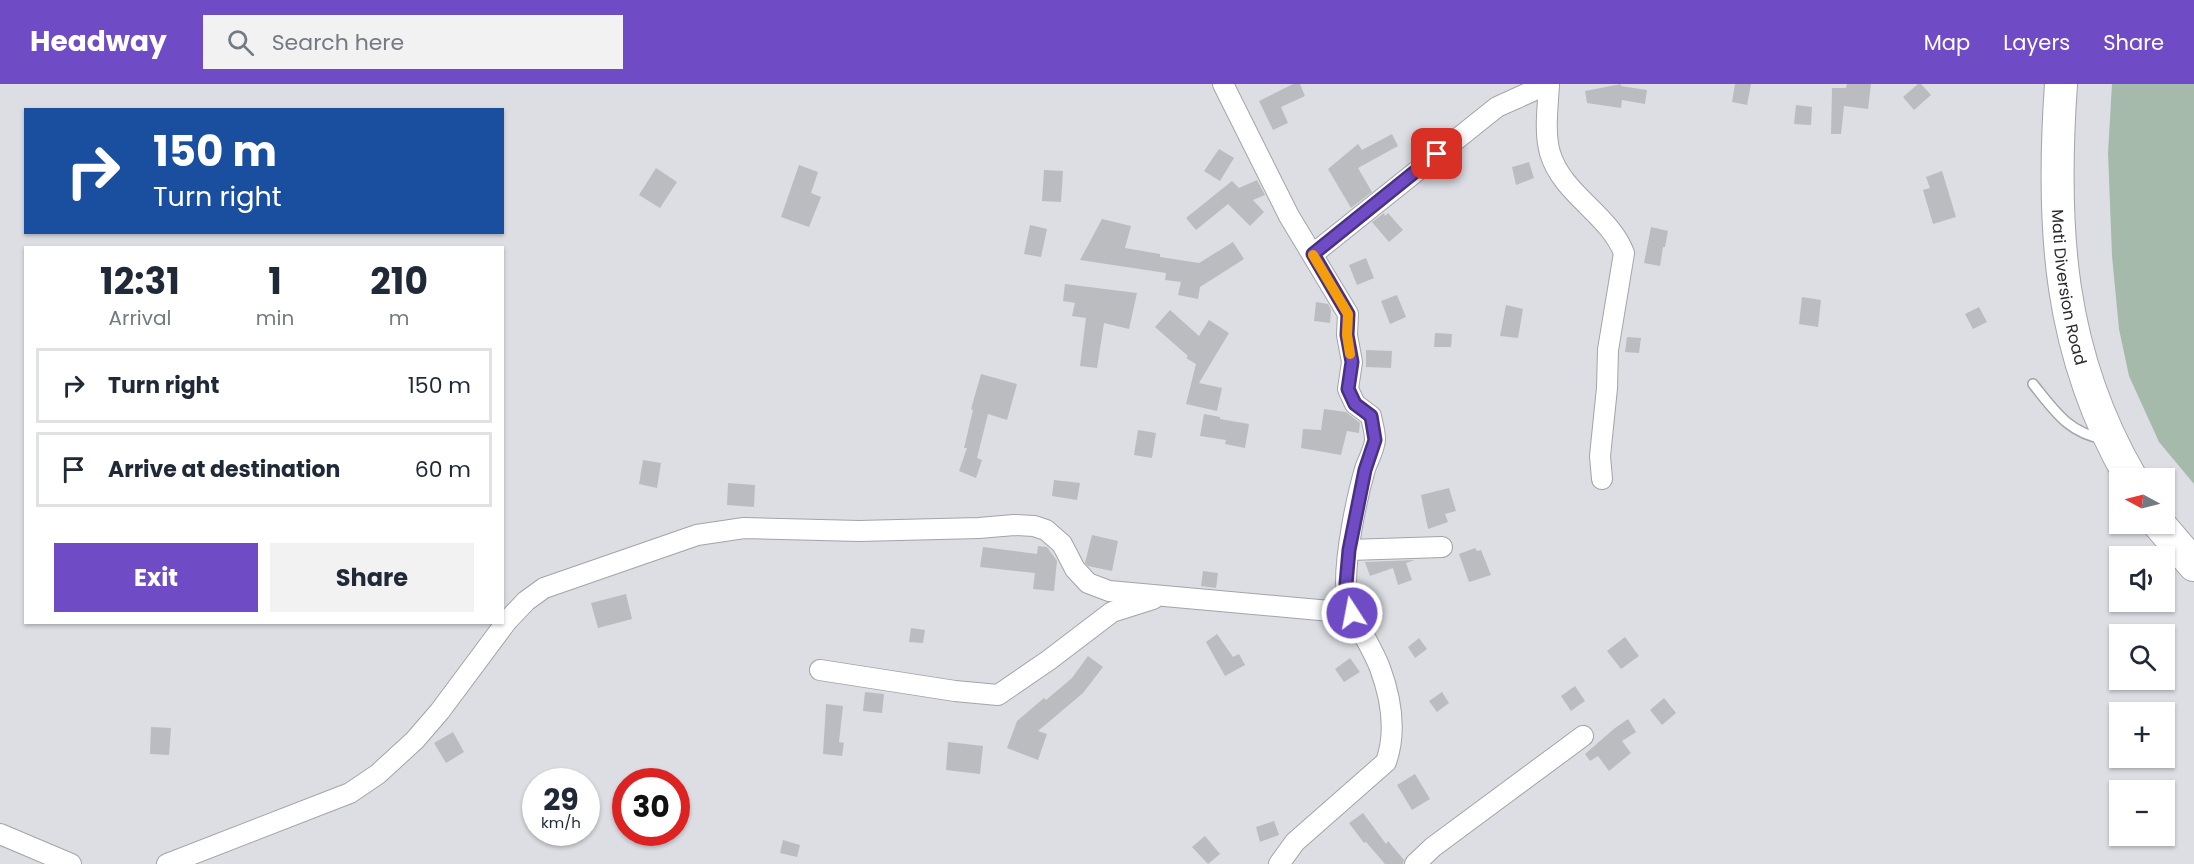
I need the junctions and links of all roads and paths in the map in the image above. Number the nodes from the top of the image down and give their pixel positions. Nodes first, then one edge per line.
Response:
1 (1223, 84) edge
2 (1549, 84) edge
3 (2061, 84) edge
4 (1313, 254) junction
5 (2032, 384) dead end
6 (2112, 441) junction
7 (2127, 468) edge
8 (1602, 479) dead end
9 (2167, 534) edge
10 (1442, 547) dead end
11 (1349, 550) junction
12 (2193, 562) edge
13 (1160, 596) junction
14 (1352, 613) junction
15 (820, 670) dead end
16 (1582, 736) dead end
17 (0, 834) edge
18 (71, 864) edge
19 (167, 864) edge
20 (1279, 864) edge
21 (1415, 864) edge

1 - 4 street
2 - 4 street
2 - 8 street
3 - 6 highway, Mati Diversion Road
4 - 11 street
5 - 6 lane
6 - 7 highway, Mati Diversion Road
9 - 12 highway
10 - 11 street
11 - 14 street
13 - 14 street
13 - 15 street
13 - 19 street
14 - 20 street
16 - 21 street
17 - 18 street

